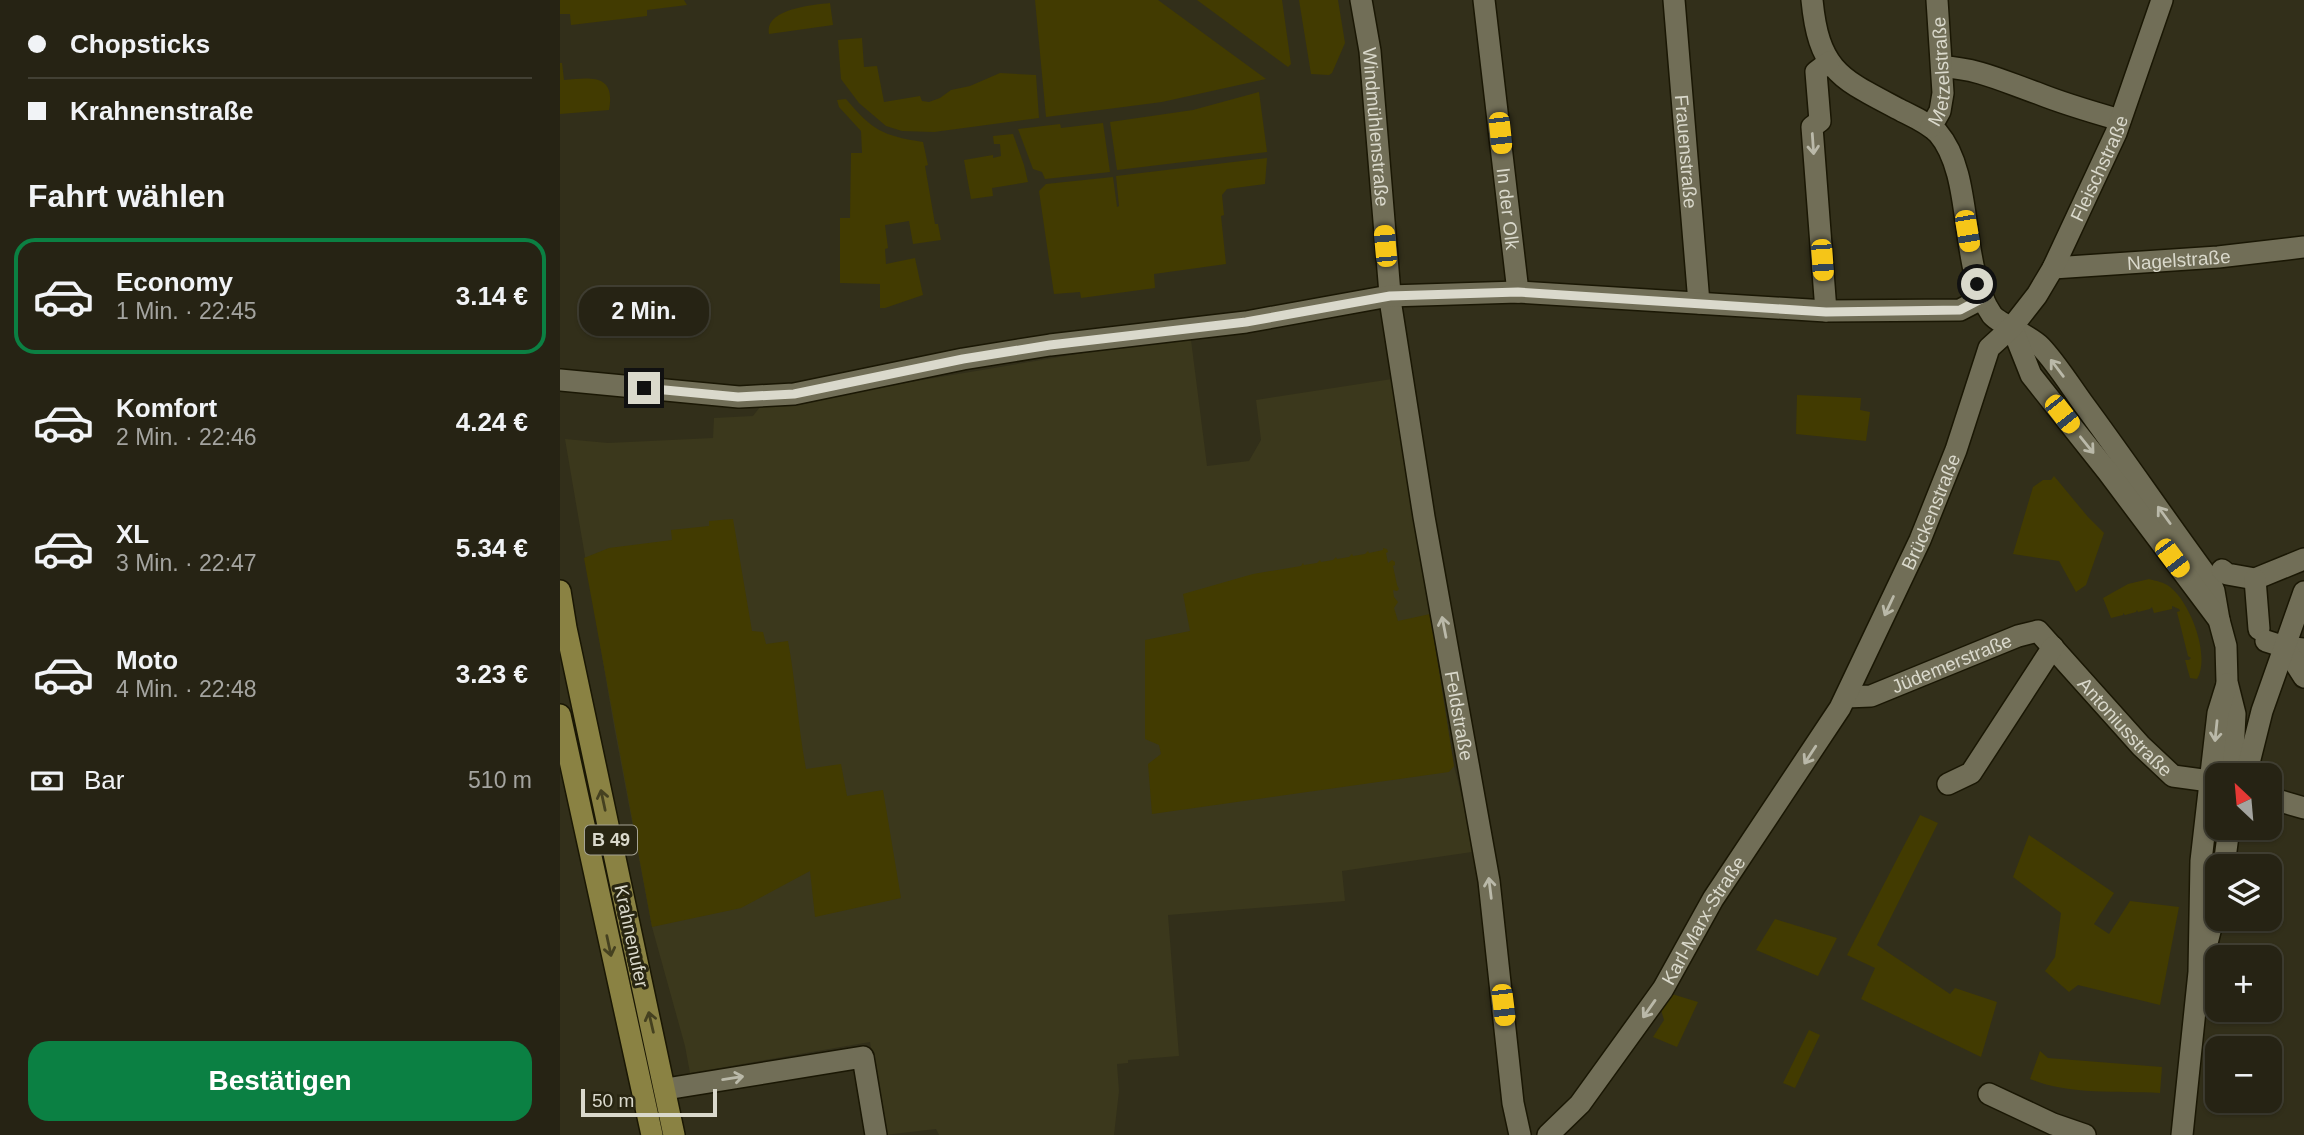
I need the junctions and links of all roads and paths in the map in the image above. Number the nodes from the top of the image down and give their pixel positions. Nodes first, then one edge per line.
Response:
1 (1361, 0) edge
2 (1484, 0) edge
3 (1674, 0) edge
4 (1812, 0) edge
5 (1937, 0) edge
6 (2162, 0) edge
7 (1829, 62) junction
8 (1943, 67) junction
9 (2120, 120) junction
10 (1931, 127) junction
11 (2304, 247) edge
12 (2053, 268) junction
13 (1518, 292) junction
14 (1390, 296) junction
15 (1983, 298) junction
16 (1699, 303) junction
17 (1826, 312) junction
18 (2012, 327) junction
19 (560, 380) edge
20 (2304, 559) edge
21 (2222, 570) dead end
22 (2255, 579) junction
23 (560, 591) edge
24 (2304, 592) edge
25 (2273, 642) edge
26 (2053, 647) junction
27 (2274, 676) junction
28 (2304, 677) edge
29 (2227, 682) junction
30 (1846, 697) junction
31 (560, 715) edge
32 (2215, 763) edge
33 (2233, 763) edge
34 (2249, 763) edge
35 (2205, 781) edge
36 (1948, 784) dead end
37 (2282, 802) edge
38 (2304, 808) edge
39 (2205, 837) edge
40 (2210, 931) edge
41 (2199, 972) junction
42 (633, 1050) junction
43 (666, 1088) junction
44 (1989, 1094) dead end
45 (673, 1126) edge
46 (651, 1128) edge
47 (876, 1135) edge
48 (1520, 1135) edge
49 (1548, 1135) edge
50 (2085, 1135) edge
51 (2182, 1135) edge

1 - 14 street, Windmühlenstraße
2 - 13 street, In der Olk
3 - 16 street, Frauenstraße
4 - 7 street
5 - 8 street, Metzelstraße
6 - 9 street, Fleischstraße
7 - 10 street
7 -> 17 street
8 - 9 street
8 - 10 street, Metzelstraße
9 - 12 street, Fleischstraße
10 - 15 street, Metzelstraße
11 - 12 street, Nagelstraße
12 - 18 street, Fleischstraße
13 - 14 street
13 - 16 street
14 - 19 street
48 -> 14 street, Feldstraße
15 - 17 street
15 - 18 street, Metzelstraße
16 - 17 street
18 - 29 street
18 -> 30 street, Brückenstraße
20 - 22 street
21 - 22 street
22 - 25 street
43 -> 23 main road, Krahnenufer / B 49
24 - 25 street
25 - 27 street
25 - 27 street
25 - 28 street
26 - 30 street, Jüdemerstraße
26 - 35 street, Antoniusstraße
26 - 36 street
27 - 34 street
29 -> 32 street
29 - 33 street
30 -> 49 street, Karl-Marx-Straße
31 -> 42 main road, Krahnenufer / B 49
37 - 38 street
39 - 41 street
40 - 41 street
41 - 51 street
42 - 43 main road
42 - 46 main road, Krahnenufer / B 49
43 - 45 main road, Krahnenufer / B 49
43 -> 47 street
44 - 50 street

